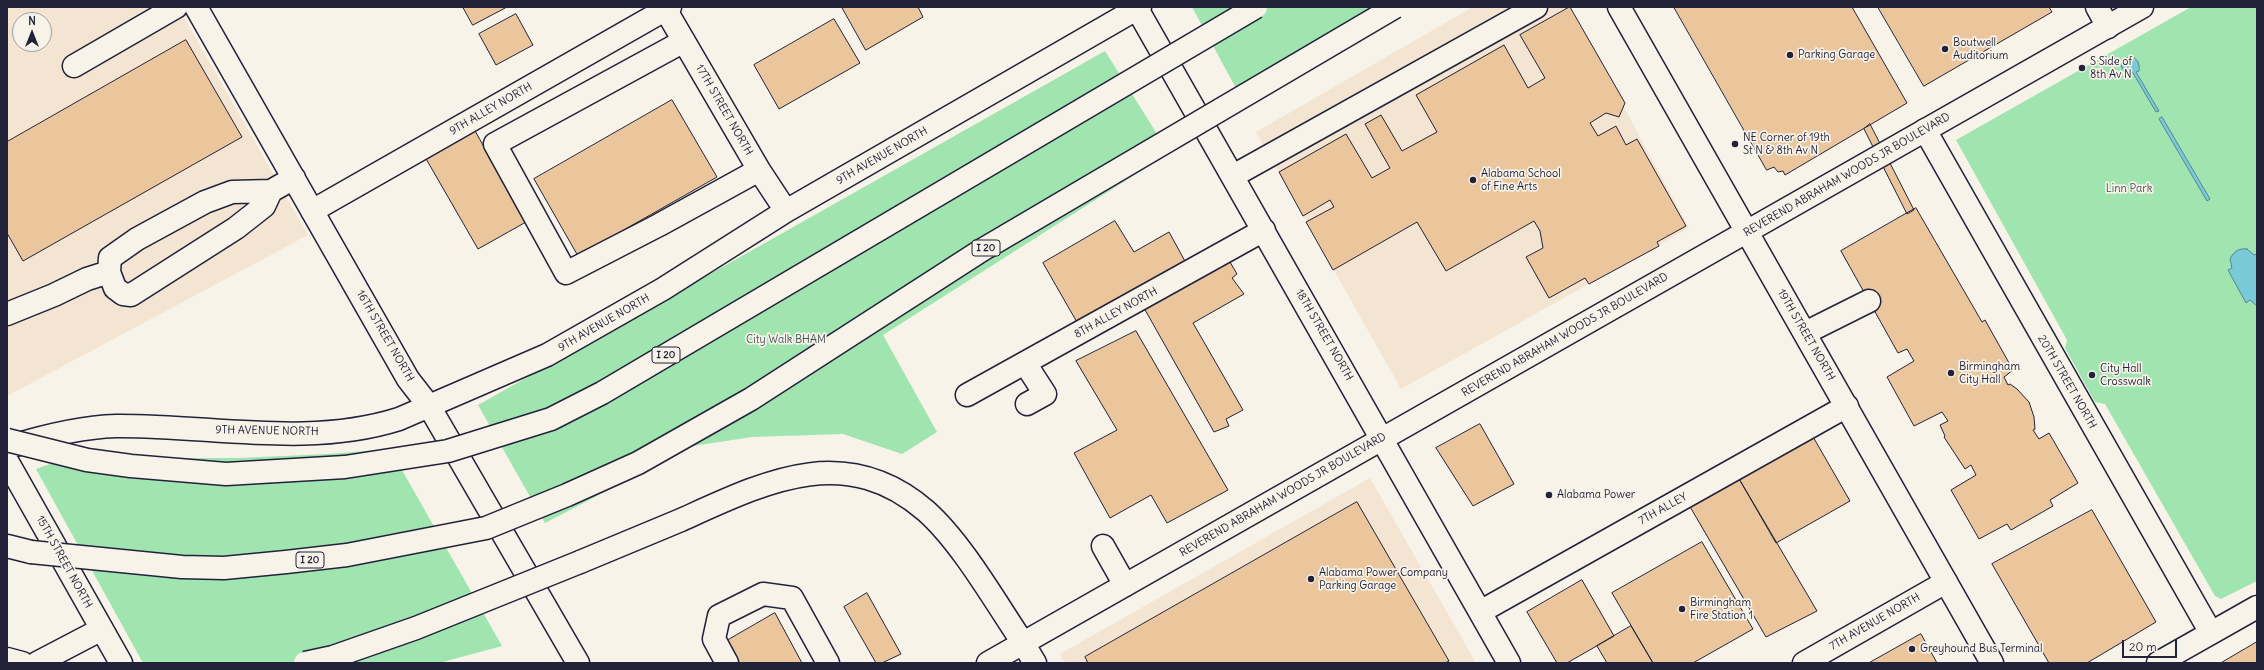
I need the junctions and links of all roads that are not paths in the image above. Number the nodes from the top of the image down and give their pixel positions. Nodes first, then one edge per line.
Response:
1 (176, 7) edge
2 (196, 7) edge
3 (1256, 7) edge
4 (1395, 7) edge
5 (1536, 7) edge
6 (1619, 7) edge
7 (2097, 7) edge
8 (2142, 7) edge
9 (666, 8) edge
10 (1138, 8) edge
11 (2108, 27) junction
12 (684, 41) junction
13 (74, 66) dead end
14 (1925, 130) junction
15 (759, 170) junction
16 (1233, 176) junction
17 (294, 178) junction
18 (271, 191) junction
19 (312, 210) junction
20 (786, 211) junction
21 (1264, 230) junction
22 (1748, 232) junction
23 (109, 272) junction
24 (1869, 301) dead end
25 (7, 314) edge
26 (1805, 333) junction
27 (1025, 363) junction
28 (967, 395) dead end
29 (1027, 404) dead end
30 (429, 406) junction
31 (1847, 406) junction
32 (1383, 438) junction
33 (7, 440) edge
34 (7, 447) edge
35 (7, 461) edge
36 (7, 546) edge
37 (1103, 546) dead end
38 (1946, 582) junction
39 (1125, 585) junction
40 (2257, 607) edge
41 (1480, 612) junction
42 (102, 629) junction
43 (2211, 633) junction
44 (1023, 643) junction
45 (7, 659) edge
46 (22, 663) edge
47 (37, 663) edge
48 (121, 663) edge
49 (305, 663) edge
50 (578, 663) edge
51 (726, 663) edge
52 (828, 663) edge
53 (988, 663) edge
54 (1035, 663) edge
55 (1509, 663) edge
56 (1804, 663) edge
57 (1992, 663) edge
58 (2158, 663) edge

1 - 13 main road
2 - 17 main road, 16TH STREET NORTH
3 - 33 main road, I 20, bridge
4 - 36 main road, I 20, bridge
5 - 16 main road
6 - 22 main road, 19TH STREET NORTH
7 - 11 main road
8 - 11 main road, REVEREND ABRAHAM WOODS JR BOULEVARD
9 - 12 main road, 17TH STREET NORTH
9 - 19 main road, 9TH ALLEY NORTH
10 - 16 main road, 18TH STREET NORTH
10 - 20 main road, 9TH AVENUE NORTH
11 - 14 main road, REVEREND ABRAHAM WOODS JR BOULEVARD
12 - 15 main road, 17TH STREET NORTH
12 - 15 main road
14 - 22 main road, REVEREND ABRAHAM WOODS JR BOULEVARD
14 - 43 main road, 20TH STREET NORTH
15 - 20 main road, 17TH STREET NORTH
16 - 21 main road, 18TH STREET NORTH
17 - 18 main road
17 - 19 main road, 16TH STREET NORTH
18 - 23 main road
18 - 23 main road
19 - 30 main road, 16TH STREET NORTH
20 - 30 main road, 9TH AVENUE NORTH
21 - 27 main road, 8TH ALLEY NORTH
21 - 32 main road, 18TH STREET NORTH
22 - 26 main road, 19TH STREET NORTH
22 - 32 main road, REVEREND ABRAHAM WOODS JR BOULEVARD
23 - 25 main road
24 - 26 main road
26 - 31 main road, 19TH STREET NORTH
27 - 28 main road, 8TH ALLEY NORTH
27 - 29 main road
30 - 34 main road, 9TH AVENUE NORTH
30 - 50 main road, 16TH STREET NORTH
31 - 38 main road, 19TH STREET NORTH
31 - 41 main road, 7TH ALLEY
32 - 39 main road, REVEREND ABRAHAM WOODS JR BOULEVARD
32 - 41 main road, 18TH STREET NORTH
35 - 42 main road, 15TH STREET NORTH
37 - 39 main road
38 - 56 main road, 7TH AVENUE NORTH
38 - 57 main road, 19TH STREET NORTH
39 - 44 main road, REVEREND ABRAHAM WOODS JR BOULEVARD
40 - 43 main road
41 - 55 main road, 18TH STREET NORTH
42 - 47 main road
42 - 48 main road, 15TH STREET NORTH
43 - 58 main road
44 - 49 main road, bridge
44 - 53 main road, REVEREND ABRAHAM WOODS JR BOULEVARD
44 - 54 main road
45 - 46 main road
51 - 52 main road

